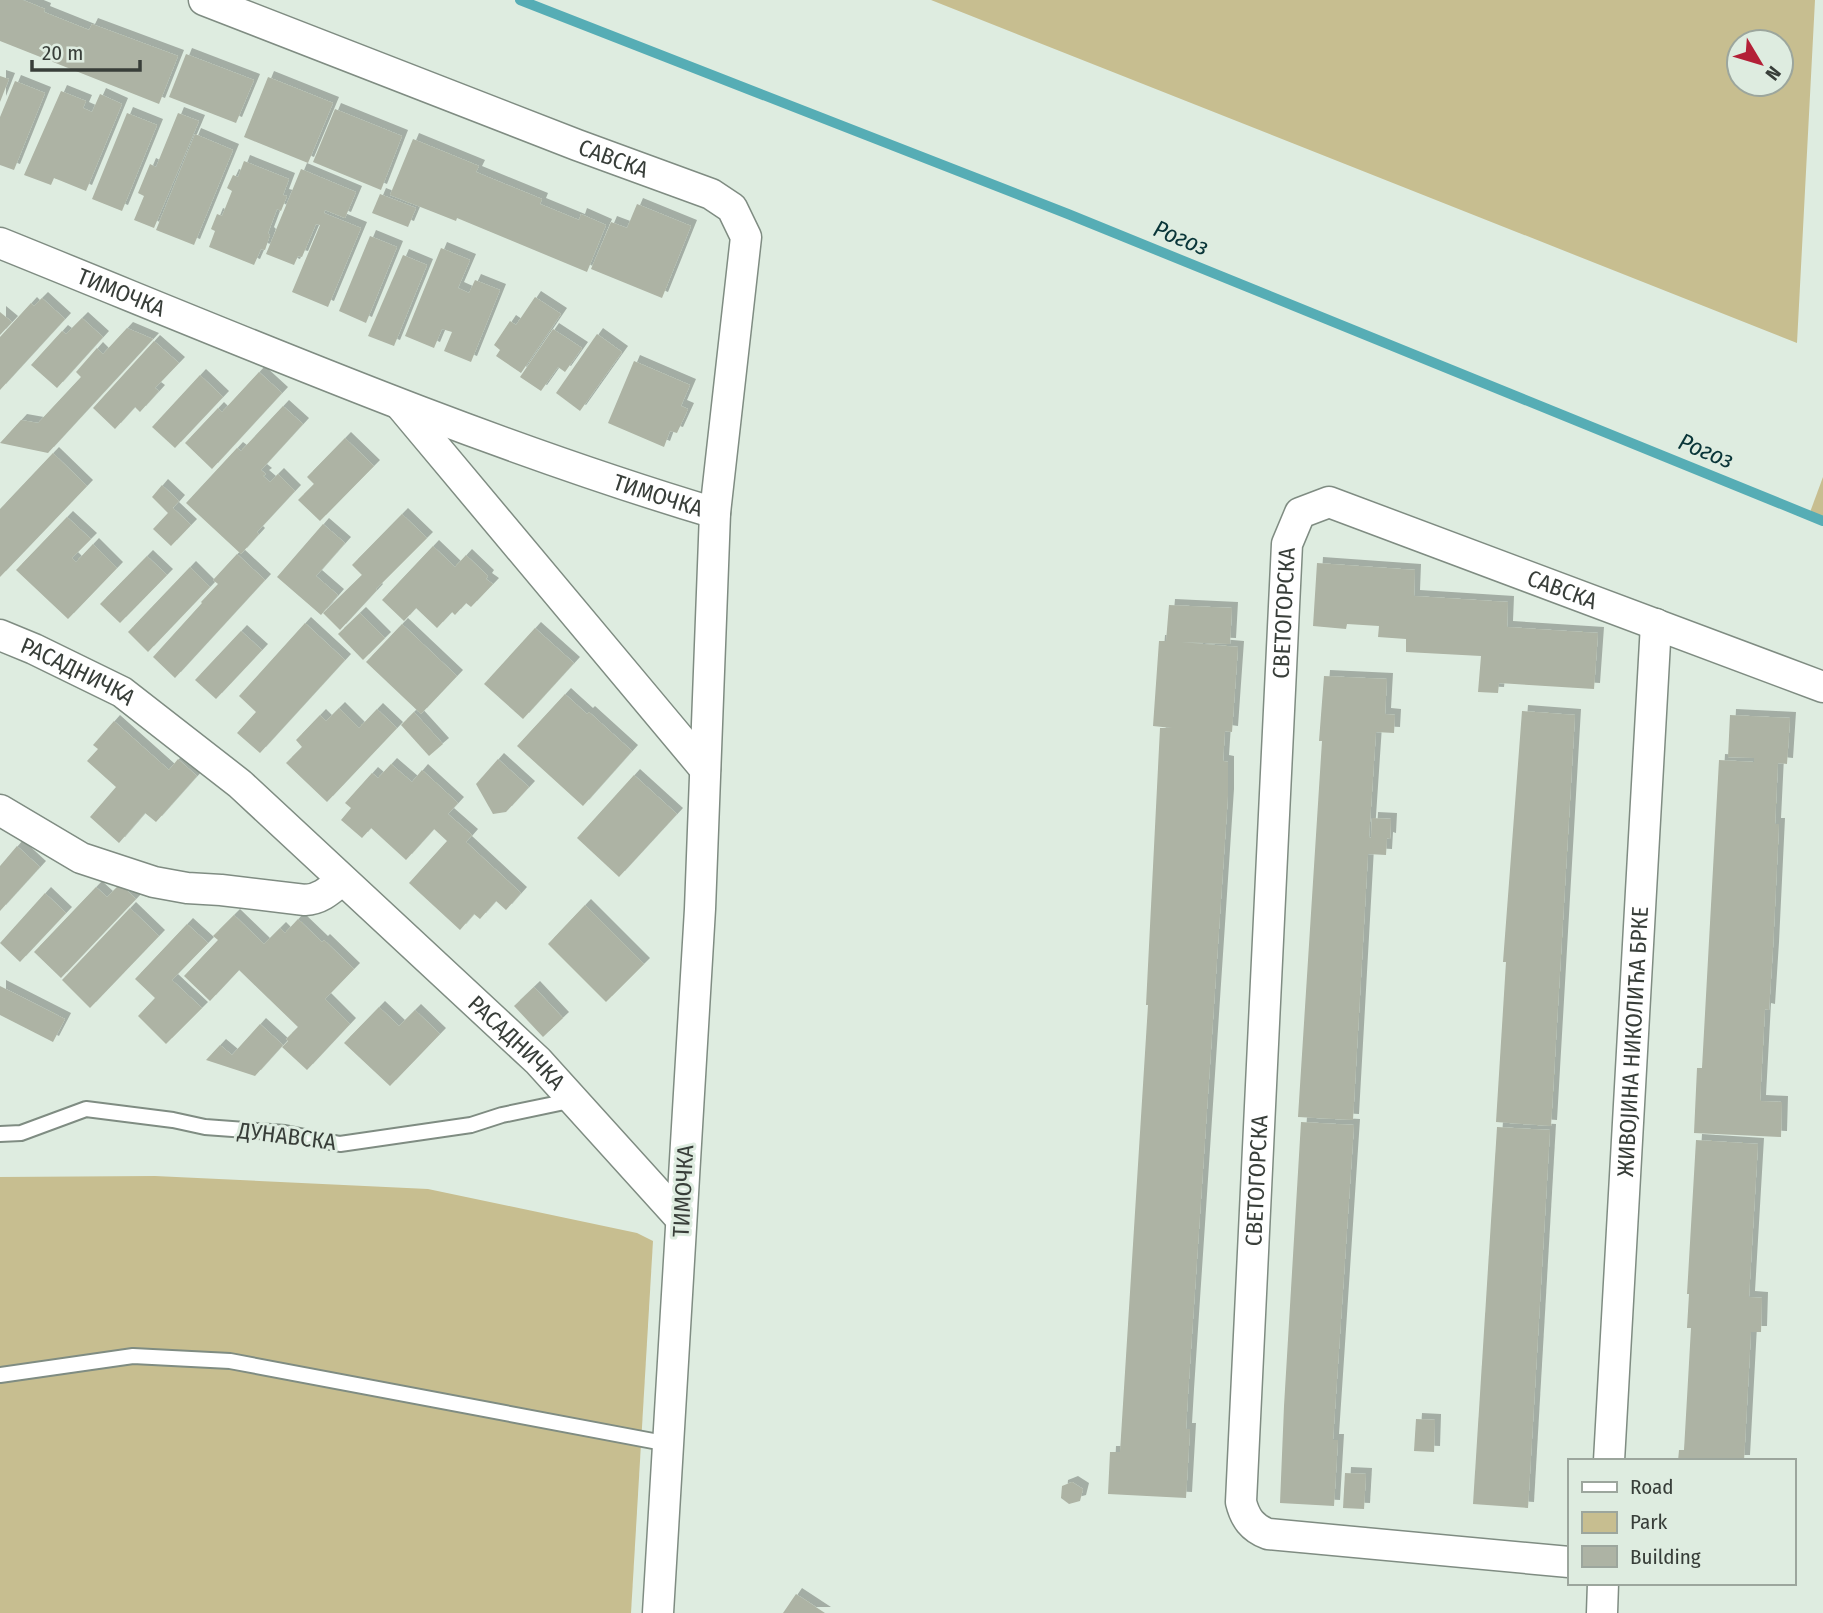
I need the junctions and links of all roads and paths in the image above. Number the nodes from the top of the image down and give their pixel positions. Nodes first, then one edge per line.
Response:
1 (204, 0) edge
2 (0, 243) edge
3 (400, 405) junction
4 (715, 513) junction
5 (1300, 513) joint
6 (1656, 624) junction
7 (0, 635) edge
8 (1823, 687) edge
9 (705, 769) junction
10 (0, 810) edge
11 (341, 880) junction
12 (575, 1100) junction
13 (0, 1134) edge
14 (681, 1220) junction
15 (0, 1375) edge
16 (669, 1444) junction
17 (1609, 1459) edge
18 (1568, 1562) edge
19 (1603, 1585) edge
20 (658, 1613) edge
21 (1602, 1613) edge

1 - 4 street, САВСКА
2 - 3 street, ТИМОЧКА
3 - 4 street, ТИМОЧКА
3 - 9 street, ТИМОЧКА
4 - 9 street, ТИМОЧКА
5 - 6 street, САВСКА
5 - 18 street, СВЕТОГОРСКА
6 - 8 street, САВСКА
6 - 17 street, ЖИВОЈИНА НИКОЛИЋА БРКЕ
7 - 11 street, РАСАДНИЧКА
9 - 14 street, ТИМОЧКА
10 - 11 street
11 - 12 street, РАСАДНИЧКА
12 - 13 lane, ДУНАВСКА
12 - 14 street, РАСАДНИЧКА
14 - 16 street, ТИМОЧКА
15 - 16 lane
16 - 20 street, ТИМОЧКА
19 - 21 street

